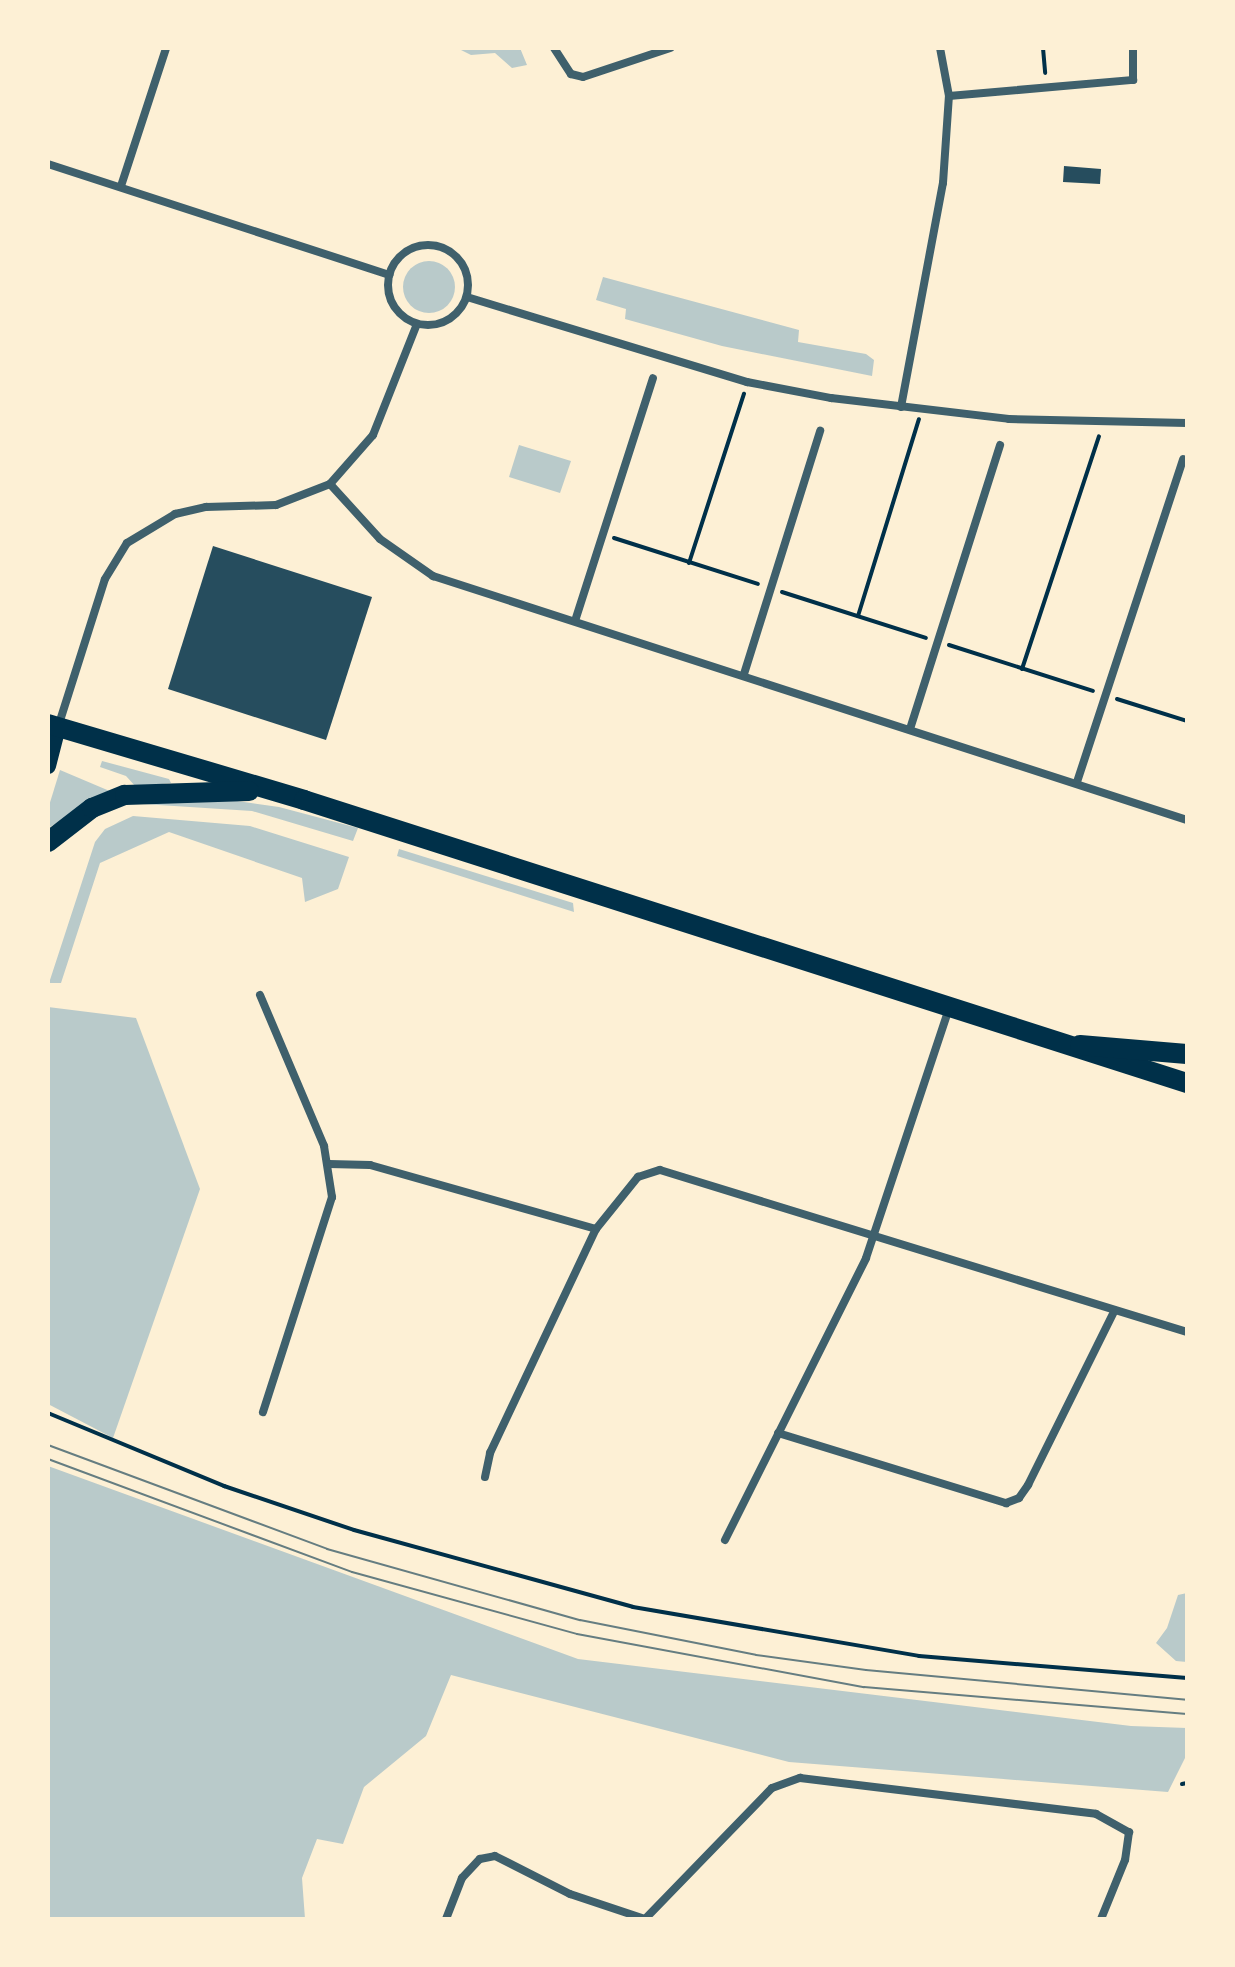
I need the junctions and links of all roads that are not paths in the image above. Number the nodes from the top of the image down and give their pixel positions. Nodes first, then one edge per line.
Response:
1 (166, 48) edge
2 (554, 48) edge
3 (670, 48) edge
4 (940, 48) edge
5 (1133, 48) edge
6 (949, 96) junction
7 (48, 164) edge
8 (121, 186) junction
9 (389, 275) junction
10 (467, 297) junction
11 (417, 324) junction
12 (653, 378) dead end
13 (901, 407) junction
14 (1187, 423) edge
15 (820, 431) dead end
16 (1000, 445) dead end
17 (1183, 459) dead end
18 (330, 484) junction
19 (575, 621) junction
20 (744, 674) junction
21 (53, 726) edge
22 (910, 729) junction
23 (48, 766) edge
24 (1077, 782) junction
25 (269, 790) junction
26 (1187, 820) edge
27 (48, 842) edge
28 (260, 995) dead end
29 (949, 1007) junction
30 (1069, 1044) junction
31 (1187, 1054) edge
32 (1187, 1083) edge
33 (329, 1164) junction
34 (596, 1229) junction
35 (872, 1232) junction
36 (1115, 1310) junction
37 (1187, 1332) edge
38 (263, 1412) dead end
39 (778, 1433) junction
40 (485, 1477) dead end
41 (725, 1540) dead end
42 (446, 1919) edge
43 (1101, 1919) edge

1 - 8 street
2 - 3 street
4 - 6 street
5 - 6 street
6 - 13 street
7 - 8 street
8 - 9 street
9 - 10 street
9 - 11 street
10 - 11 street
10 - 13 street
11 - 18 street
12 - 19 street
13 - 14 street
15 - 20 street
16 - 22 street
17 - 24 street
18 - 19 street
18 - 21 street
19 - 20 street
20 - 22 street
21 - 23 main road
21 - 25 main road
22 - 24 street
24 - 26 street
25 - 27 main road
25 - 29 main road
28 - 33 street
29 - 30 main road
29 - 35 street
30 - 31 main road
30 - 32 main road
33 - 34 street
33 - 38 street
34 - 35 street
34 - 40 street
35 - 36 street
35 - 39 street
36 - 37 street
36 - 39 street
39 - 41 street
42 - 43 street

